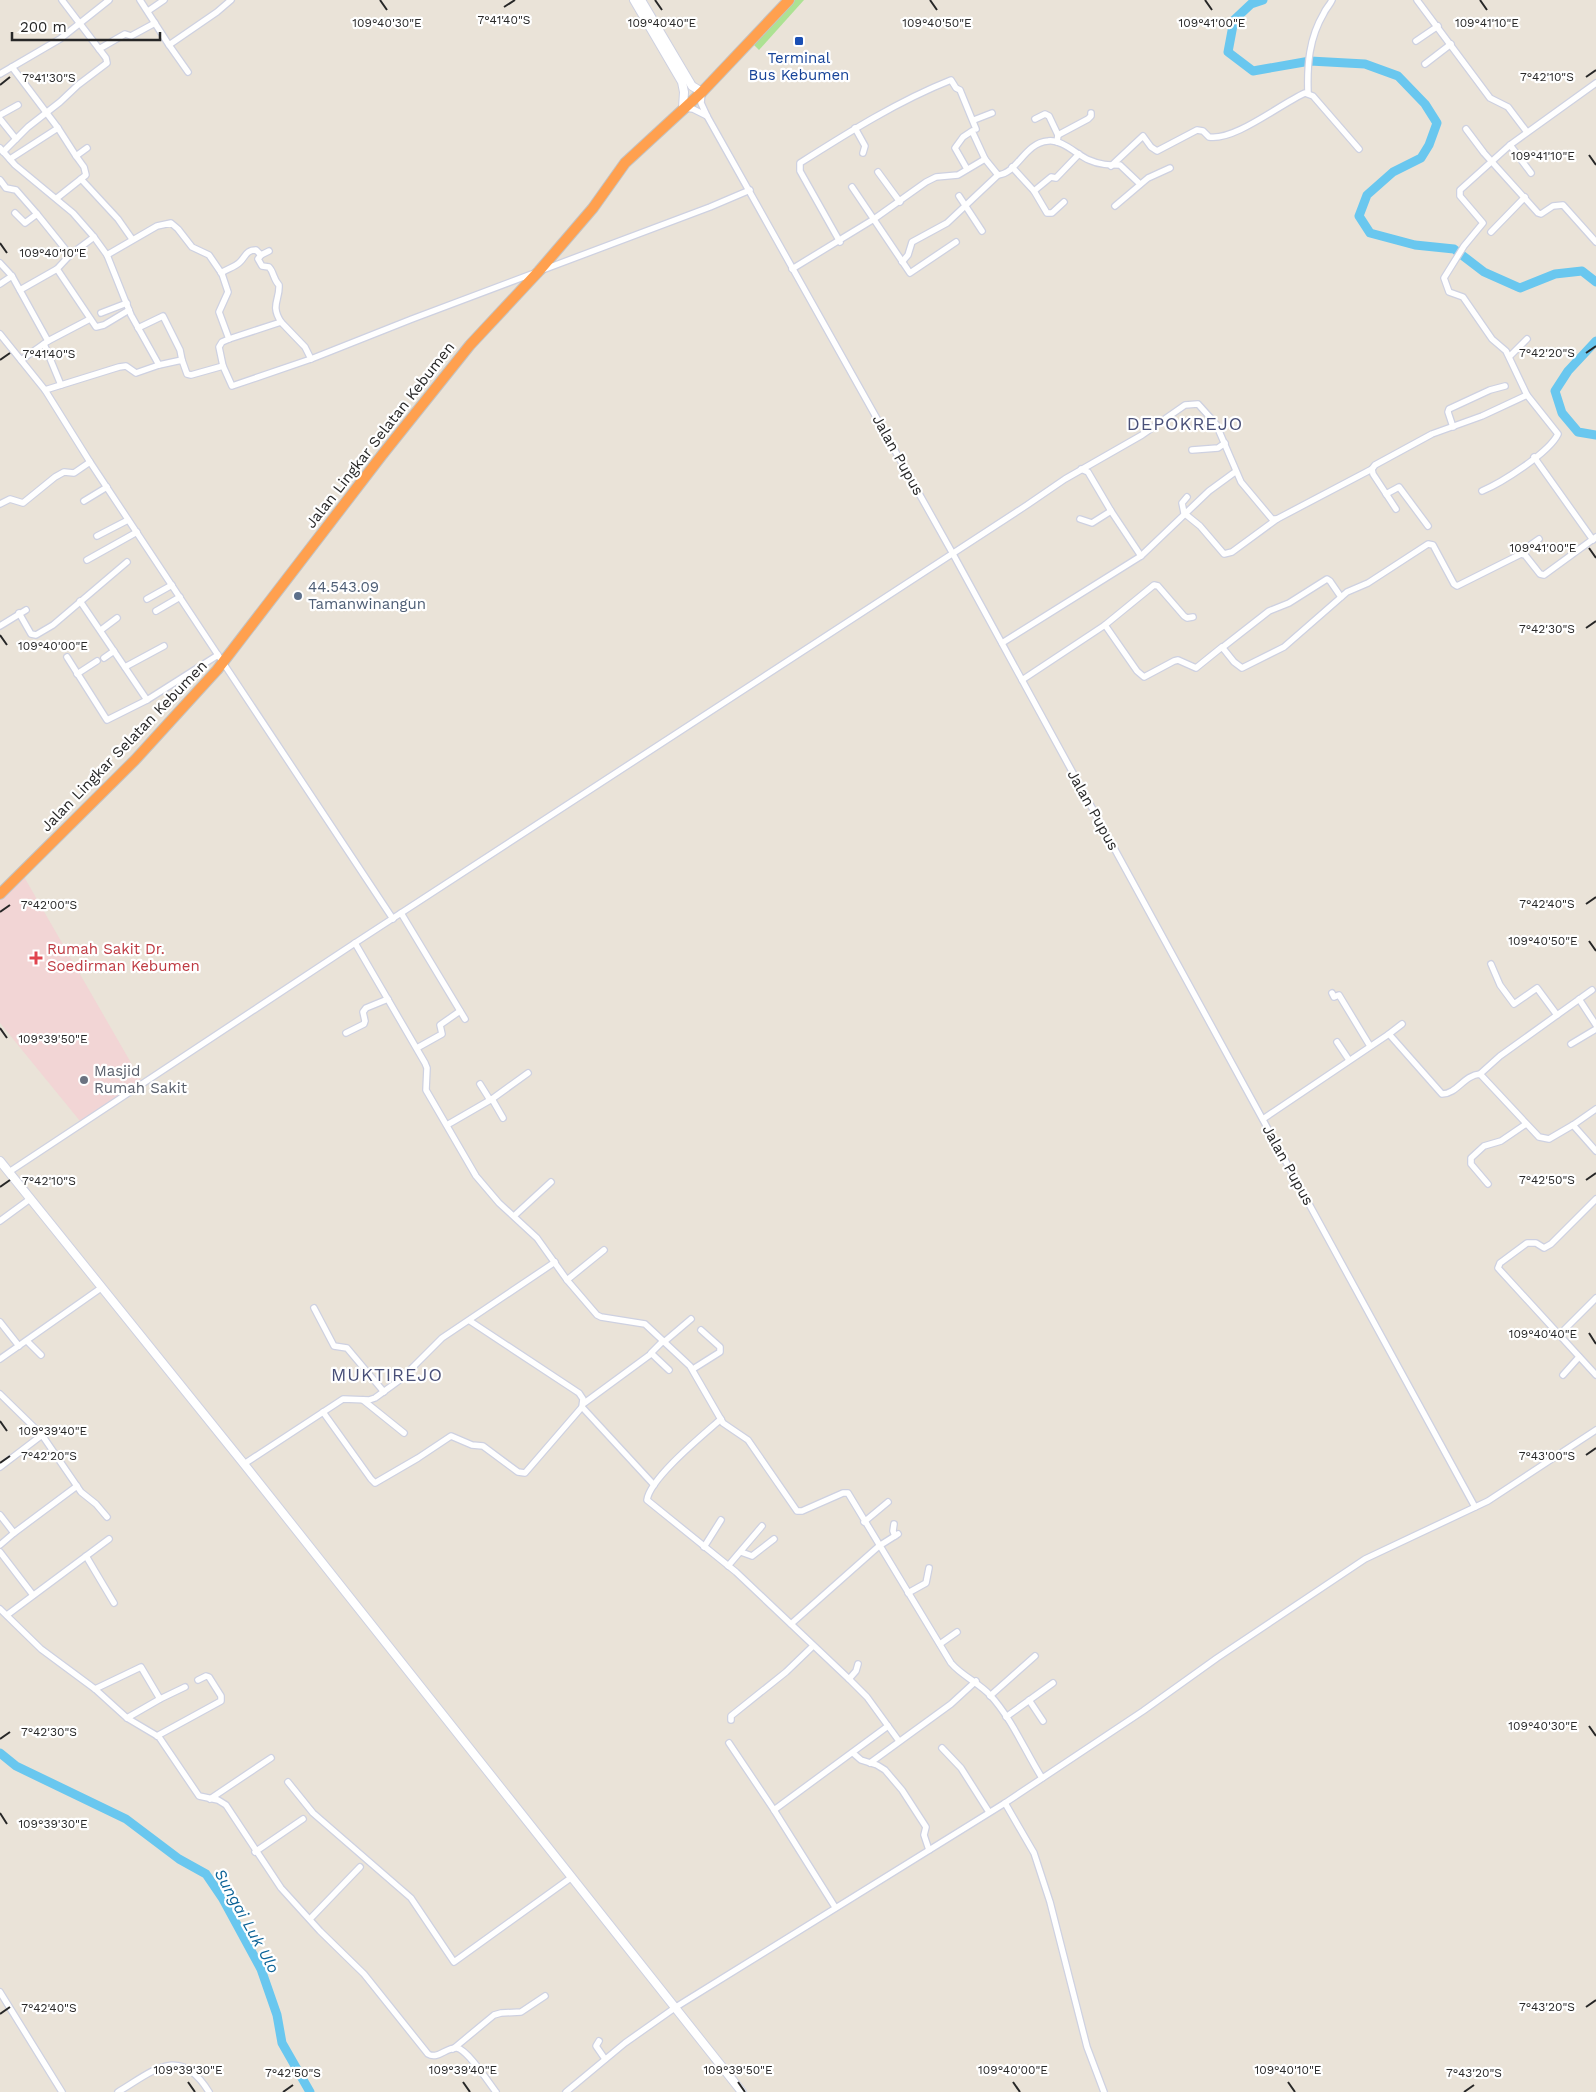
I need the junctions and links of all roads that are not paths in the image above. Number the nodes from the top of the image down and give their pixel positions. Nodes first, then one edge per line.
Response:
1 (62, 0) edge
2 (109, 0) edge
3 (140, 0) edge
4 (164, 0) edge
5 (231, 0) edge
6 (634, 0) edge
7 (641, 0) edge
8 (789, 0) edge
9 (1332, 0) edge
10 (1417, 0) edge
11 (148, 11) junction
12 (155, 23) junction
13 (80, 24) junction
14 (1438, 26) junction
15 (1416, 41) dead end
16 (169, 44) junction
17 (1451, 44) junction
18 (99, 49) junction
19 (1425, 64) dead end
20 (12, 67) junction
21 (188, 72) dead end
22 (0, 74) edge
23 (1596, 83) edge
24 (702, 92) junction
25 (1308, 93) junction
26 (18, 105) dead end
27 (683, 108) junction
28 (45, 113) junction
29 (992, 113) dead end
30 (1091, 113) dead end
31 (0, 115) edge
32 (707, 116) junction
33 (0, 119) edge
34 (974, 120) junction
35 (1036, 120) dead end
36 (58, 128) junction
37 (855, 128) junction
38 (1466, 129) dead end
39 (976, 130) junction
40 (1527, 132) junction
41 (16, 139) junction
42 (1058, 139) junction
43 (1510, 145) junction
44 (88, 148) dead end
45 (1359, 149) dead end
46 (2, 150) edge
47 (864, 153) dead end
48 (1079, 154) junction
49 (76, 156) junction
50 (10, 159) junction
51 (985, 159) junction
52 (1492, 160) junction
53 (1111, 166) junction
54 (1012, 167) junction
55 (1170, 168) dead end
56 (967, 169) junction
57 (878, 172) dead end
58 (1531, 173) dead end
59 (998, 175) junction
60 (81, 179) junction
61 (0, 180) edge
62 (1140, 184) junction
63 (852, 187) dead end
64 (750, 190) junction
65 (1034, 192) junction
66 (959, 196) dead end
67 (1525, 197) junction
68 (57, 198) junction
69 (900, 202) junction
70 (1064, 202) dead end
71 (965, 205) junction
72 (1115, 206) dead end
73 (15, 213) dead end
74 (37, 214) junction
75 (874, 219) junction
76 (982, 231) dead end
77 (1492, 232) dead end
78 (94, 237) junction
79 (132, 239) junction
80 (840, 242) junction
81 (956, 242) dead end
82 (1596, 242) edge
83 (269, 251) dead end
84 (70, 255) junction
85 (107, 255) junction
86 (261, 255) junction
87 (902, 262) junction
88 (0, 263) edge
89 (792, 268) junction
90 (56, 269) junction
91 (539, 271) junction
92 (221, 274) junction
93 (12, 276) junction
94 (0, 284) edge
95 (20, 290) junction
96 (127, 303) junction
97 (129, 310) junction
98 (101, 313) dead end
99 (90, 319) junction
100 (280, 322) junction
101 (138, 328) junction
102 (0, 334) edge
103 (229, 339) junction
104 (1527, 339) dead end
105 (46, 342) junction
106 (1511, 358) junction
107 (22, 360) junction
108 (182, 360) junction
109 (311, 360) junction
110 (159, 365) junction
111 (223, 366) junction
112 (61, 385) junction
113 (1505, 386) dead end
114 (45, 390) junction
115 (1527, 395) junction
116 (1453, 427) junction
117 (1225, 443) junction
118 (1192, 450) dead end
119 (1534, 457) junction
120 (90, 462) junction
121 (1081, 469) junction
122 (1372, 470) junction
123 (1235, 472) junction
124 (107, 487) junction
125 (1482, 491) dead end
126 (1386, 494) junction
127 (1188, 497) dead end
128 (84, 501) dead end
129 (0, 504) edge
130 (1396, 509) dead end
131 (1111, 511) junction
132 (1184, 513) junction
133 (1080, 519) dead end
134 (1277, 519) junction
135 (128, 520) junction
136 (1428, 526) dead end
137 (137, 532) junction
138 (96, 536) dead end
139 (1538, 539) dead end
140 (1595, 539) edge
141 (953, 554) junction
142 (1523, 554) junction
143 (1141, 556) junction
144 (87, 560) dead end
145 (127, 562) dead end
146 (172, 585) junction
147 (180, 597) junction
148 (1341, 597) junction
149 (147, 599) dead end
150 (80, 601) junction
151 (26, 610) dead end
152 (156, 610) dead end
153 (19, 613) junction
154 (117, 618) dead end
155 (1193, 618) dead end
156 (1105, 625) junction
157 (0, 626) edge
158 (100, 630) junction
159 (1002, 643) junction
160 (164, 646) dead end
161 (1223, 647) junction
162 (114, 651) junction
163 (67, 657) dead end
164 (104, 658) dead end
165 (220, 659) junction
166 (97, 662) dead end
167 (125, 667) junction
168 (77, 674) junction
169 (1022, 680) junction
170 (147, 700) junction
171 (0, 894) edge
172 (401, 913) junction
173 (393, 919) junction
174 (355, 943) junction
175 (1491, 964) dead end
176 (1592, 990) dead end
177 (1332, 993) dead end
178 (388, 999) junction
179 (1579, 999) junction
180 (460, 1010) junction
181 (1556, 1015) junction
182 (465, 1019) dead end
183 (1402, 1024) dead end
184 (1596, 1025) edge
185 (1596, 1029) edge
186 (346, 1032) dead end
187 (1389, 1034) junction
188 (1337, 1042) dead end
189 (1571, 1044) dead end
190 (1370, 1046) junction
191 (417, 1048) junction
192 (1349, 1060) junction
193 (528, 1073) dead end
194 (1480, 1074) junction
195 (480, 1084) dead end
196 (491, 1099) junction
197 (1596, 1109) edge
198 (503, 1118) dead end
199 (1263, 1119) junction
200 (1526, 1124) junction
201 (447, 1125) junction
202 (1572, 1126) junction
203 (1596, 1151) edge
204 (3, 1168) edge
205 (551, 1182) dead end
206 (1488, 1184) dead end
207 (30, 1199) junction
208 (1596, 1199) edge
209 (514, 1216) junction
210 (0, 1221) edge
211 (604, 1250) dead end
212 (555, 1262) junction
213 (567, 1280) junction
214 (101, 1288) junction
215 (1596, 1298) edge
216 (314, 1308) dead end
217 (691, 1319) dead end
218 (470, 1321) junction
219 (0, 1322) edge
220 (701, 1330) dead end
221 (1560, 1334) junction
222 (27, 1341) junction
223 (664, 1341) junction
224 (19, 1346) junction
225 (651, 1354) junction
226 (41, 1355) dead end
227 (1579, 1357) junction
228 (0, 1359) edge
229 (693, 1369) junction
230 (669, 1370) dead end
231 (1596, 1374) edge
232 (1563, 1375) dead end
233 (384, 1392) junction
234 (0, 1394) edge
235 (363, 1400) junction
236 (582, 1405) junction
237 (323, 1412) junction
238 (721, 1419) junction
239 (1596, 1430) edge
240 (404, 1433) dead end
241 (42, 1435) junction
242 (244, 1464) junction
243 (0, 1467) edge
244 (654, 1485) junction
245 (77, 1486) junction
246 (888, 1502) dead end
247 (1475, 1507) junction
248 (0, 1514) edge
249 (107, 1517) dead end
250 (721, 1520) dead end
251 (864, 1522) junction
252 (894, 1524) dead end
253 (762, 1526) dead end
254 (14, 1534) junction
255 (109, 1539) dead end
256 (774, 1539) dead end
257 (0, 1545) edge
258 (880, 1546) junction
259 (704, 1547) junction
260 (0, 1552) edge
261 (741, 1552) junction
262 (86, 1556) junction
263 (728, 1566) junction
264 (929, 1568) dead end
265 (908, 1593) junction
266 (33, 1595) junction
267 (114, 1603) dead end
268 (0, 1609) edge
269 (7, 1615) junction
270 (791, 1624) junction
271 (957, 1632) dead end
272 (940, 1644) junction
273 (812, 1646) junction
274 (1035, 1656) dead end
275 (858, 1664) dead end
276 (849, 1679) junction
277 (198, 1680) dead end
278 (976, 1681) junction
279 (1053, 1683) dead end
280 (186, 1687) dead end
281 (95, 1689) junction
282 (990, 1696) junction
283 (160, 1699) junction
284 (1029, 1700) junction
285 (1006, 1717) junction
286 (127, 1718) junction
287 (731, 1720) dead end
288 (1044, 1721) dead end
289 (888, 1726) junction
290 (157, 1736) junction
291 (899, 1740) junction
292 (729, 1743) dead end
293 (942, 1748) dead end
294 (853, 1752) junction
295 (271, 1758) dead end
296 (870, 1763) junction
297 (1042, 1778) junction
298 (288, 1782) dead end
299 (210, 1799) junction
300 (1005, 1803) junction
301 (774, 1810) junction
302 (989, 1812) junction
303 (303, 1820) dead end
304 (929, 1850) junction
305 (256, 1852) junction
306 (360, 1867) dead end
307 (572, 1877) junction
308 (835, 1907) junction
309 (310, 1919) junction
310 (0, 1992) edge
311 (545, 1996) dead end
312 (676, 2007) junction
313 (599, 2041) dead end
314 (453, 2049) junction
315 (606, 2059) junction
316 (62, 2092) edge
317 (118, 2092) edge
318 (209, 2092) edge
319 (496, 2092) edge
320 (566, 2092) edge
321 (742, 2092) edge
322 (1104, 2092) edge

1 - 13 street
2 - 13 street
3 - 11 street
4 - 11 street
5 - 16 street
6 - 27 main road
7 - 24 main road
8 - 24 highway, Jalan Lingkar Selatan Kebumen
9 - 25 street
10 - 14 street
11 - 12 street
12 - 16 street
12 - 18 street
13 - 18 street
13 - 20 street
14 - 15 street
14 - 17 street
16 - 21 street
17 - 19 street
17 - 40 street
18 - 28 street
20 - 22 street
20 - 28 street
23 - 40 street
24 - 27 highway, Jalan Lingkar Selatan Kebumen
24 - 32 street, Jalan Pupus
25 - 45 street
25 - 53 street
26 - 31 street
27 - 32 street
27 - 91 highway, Jalan Lingkar Selatan Kebumen
28 - 36 street
28 - 41 street
29 - 34 street
30 - 42 street
32 - 64 street, Jalan Pupus
33 - 41 street
34 - 37 street
34 - 39 street
35 - 42 street
36 - 49 street
36 - 50 street
37 - 47 street
37 - 80 street
38 - 52 street
39 - 51 street
39 - 56 street
40 - 43 street
41 - 46 street
42 - 48 street
42 - 54 street
43 - 52 street
43 - 58 street
44 - 49 street
46 - 50 street
48 - 53 street
48 - 65 street
49 - 60 street
50 - 68 street
51 - 56 street
51 - 59 street
52 - 67 street
52 - 106 street
53 - 62 street
54 - 59 street
54 - 65 street
55 - 62 street
56 - 69 street
57 - 69 street
59 - 71 street
60 - 68 street
60 - 79 street
61 - 74 street
62 - 72 street
63 - 75 street
64 - 89 street, Jalan Pupus
64 - 91 street
65 - 70 street
66 - 71 street
67 - 77 street
67 - 82 street
68 - 78 street
69 - 75 street
71 - 76 street
71 - 87 street
73 - 74 street
74 - 84 street
75 - 80 street
75 - 87 street
78 - 84 street
78 - 85 street
79 - 85 street
79 - 92 street
80 - 89 street
81 - 87 street
83 - 86 street
84 - 90 street
85 - 96 street
86 - 92 street
86 - 100 street
88 - 93 street
89 - 141 street, Jalan Pupus
90 - 95 street
90 - 99 street
91 - 109 street
91 - 165 highway, Jalan Lingkar Selatan Kebumen
92 - 103 street
93 - 94 street
93 - 95 street
95 - 105 street
96 - 97 street
96 - 98 street
97 - 99 street
97 - 101 street
99 - 105 street
100 - 103 street
100 - 109 street
101 - 108 street
101 - 110 street
102 - 107 street
103 - 111 street
104 - 106 street
105 - 107 street
105 - 112 street
106 - 115 street
107 - 114 street
108 - 110 street
108 - 111 street
109 - 111 street
110 - 112 street
112 - 114 street
113 - 116 street
114 - 120 street
115 - 116 street
115 - 119 street
116 - 122 street
117 - 118 street
117 - 121 street
117 - 123 street
119 - 125 street
119 - 140 street
120 - 124 street
120 - 129 street
121 - 131 street
121 - 141 street
122 - 126 street
122 - 134 street
123 - 132 street
123 - 134 street
124 - 128 street
124 - 135 street
126 - 130 street
126 - 136 street
127 - 132 street
131 - 133 street
131 - 143 street
132 - 134 street
132 - 143 street
135 - 137 street
135 - 138 street
137 - 144 street
137 - 146 street
139 - 142 street
140 - 142 street
141 - 159 street, Jalan Pupus
141 - 172 street
142 - 148 street
143 - 159 street
145 - 150 street
146 - 147 street
146 - 149 street
147 - 152 street
147 - 165 street
148 - 161 street
148 - 161 street
150 - 153 street
150 - 158 street
151 - 153 street
153 - 157 street
154 - 158 street
155 - 156 street
156 - 161 street
156 - 169 street
158 - 162 street
159 - 169 street, Jalan Pupus
160 - 167 street
162 - 164 street
162 - 167 street
163 - 168 street
165 - 170 street
165 - 171 highway, Jalan Lingkar Selatan Kebumen
165 - 173 street
166 - 168 street
167 - 170 street
168 - 170 street
169 - 199 street, Jalan Pupus
172 - 173 street
172 - 180 street
173 - 174 street
174 - 178 street
174 - 204 street
175 - 181 street
176 - 179 street
177 - 190 street
178 - 186 street
178 - 191 street
179 - 181 street
179 - 184 street
180 - 182 street
180 - 191 street
181 - 194 street
183 - 187 street
185 - 189 street
187 - 190 street
187 - 194 street
188 - 192 street
190 - 192 street
191 - 201 street
192 - 199 street
193 - 196 street
194 - 200 street
195 - 196 street
196 - 198 street
196 - 201 street
197 - 202 street
199 - 247 street, Jalan Pupus
200 - 202 street
200 - 206 street
201 - 209 street
202 - 203 street
204 - 207 main road
205 - 209 street
207 - 210 street
207 - 214 main road
208 - 221 street
209 - 212 street
211 - 213 street
212 - 213 street
212 - 218 street
213 - 223 street
214 - 222 street
214 - 242 main road
215 - 221 street
216 - 233 street
217 - 223 street
218 - 233 street
218 - 236 street
219 - 224 street
220 - 229 street
221 - 227 street
222 - 224 street
222 - 226 street
223 - 225 street
223 - 229 street
224 - 228 street
225 - 230 street
225 - 236 street
227 - 231 street
227 - 232 street
229 - 238 street
233 - 235 street
234 - 241 street
235 - 237 street
235 - 240 street
236 - 237 street
236 - 244 street
237 - 242 street
238 - 244 street
238 - 251 street
239 - 247 street
241 - 243 street
241 - 245 street
242 - 307 main road
244 - 259 street
245 - 249 street
245 - 254 street
246 - 251 street
247 - 297 street
248 - 254 street
250 - 259 street
251 - 258 street
252 - 258 street
253 - 261 street
254 - 257 street
255 - 262 street
256 - 261 street
258 - 265 street
258 - 270 street
259 - 263 street
260 - 266 street
261 - 263 street
262 - 266 street
262 - 267 street
263 - 270 street
264 - 265 street
265 - 272 street
266 - 269 street
268 - 269 street
269 - 281 street
270 - 273 street
271 - 272 street
272 - 278 street
273 - 276 street
273 - 287 street
274 - 282 street
275 - 276 street
276 - 289 street
277 - 290 street
278 - 282 street
278 - 291 street
279 - 284 street
280 - 283 street
281 - 283 street
281 - 286 street
282 - 285 street
283 - 286 street
284 - 285 street
284 - 288 street
285 - 297 street
286 - 290 street
289 - 291 street
289 - 294 street
290 - 299 street
291 - 296 street
292 - 301 street
293 - 302 street
294 - 296 street
294 - 301 street
295 - 299 street
296 - 304 street
297 - 300 street
298 - 307 street
299 - 305 street
300 - 302 street
300 - 322 street
301 - 308 street
302 - 304 street
303 - 305 street
304 - 308 street
305 - 309 street
306 - 309 street
307 - 312 main road
308 - 312 street
309 - 314 street
310 - 316 street
311 - 314 street
312 - 315 street
312 - 321 main road
313 - 315 street
314 - 319 street
315 - 320 street
317 - 318 street

